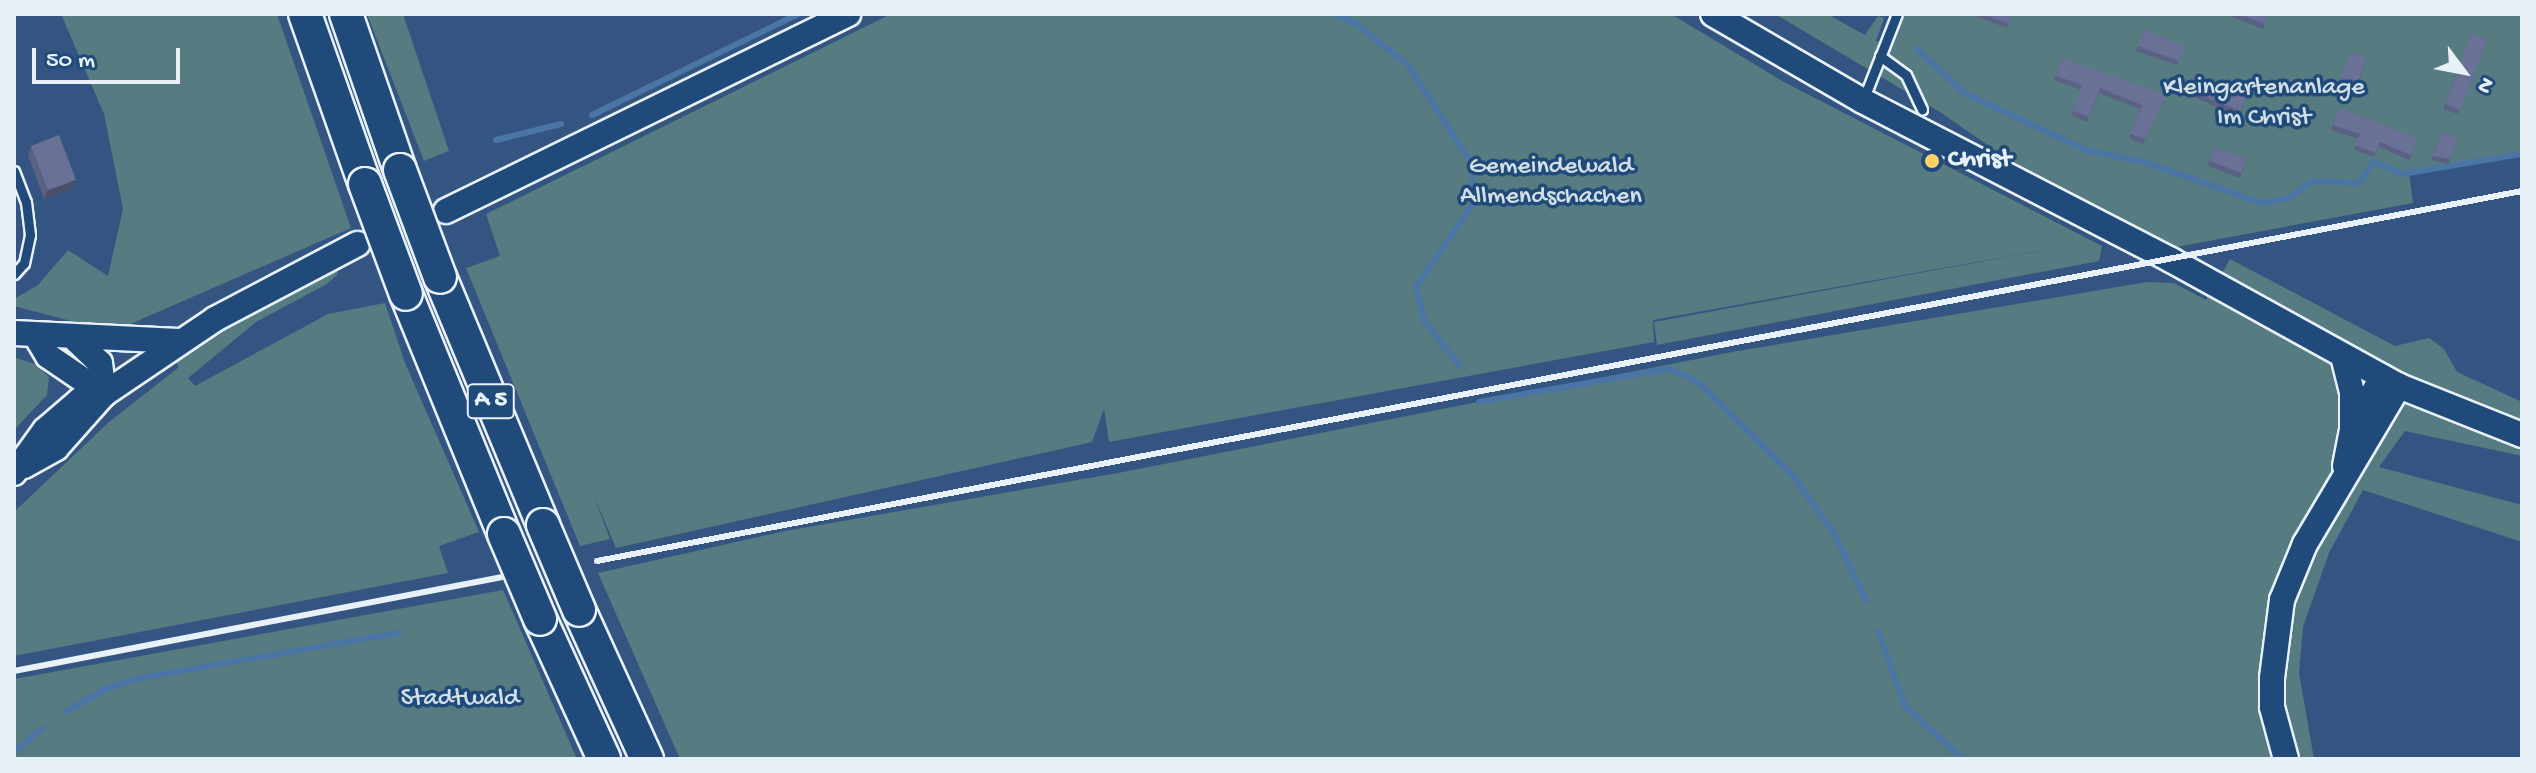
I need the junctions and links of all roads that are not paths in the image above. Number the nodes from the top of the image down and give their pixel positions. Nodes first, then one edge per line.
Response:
1 (305, 14) edge
2 (346, 14) edge
3 (848, 14) edge
4 (1713, 14) edge
5 (1897, 14) edge
6 (1880, 56) junction
7 (1863, 101) junction
8 (1922, 110) dead end
9 (14, 171) edge
10 (446, 211) dead end
11 (357, 244) dead end
12 (14, 274) edge
13 (25, 334) edge
14 (76, 340) junction
15 (179, 341) junction
16 (2343, 356) junction
17 (2390, 382) junction
18 (104, 394) junction
19 (2352, 431) junction
20 (2522, 435) edge
21 (15, 472) edge
22 (2341, 480) junction
23 (604, 759) edge
24 (647, 759) edge
25 (2286, 759) edge

1 - 23 highway, A 5, bridge
2 - 24 highway, A 5, bridge
3 - 10 main road
4 - 7 main road
5 - 6 lane
6 - 7 lane
6 - 8 lane
7 - 16 main road
9 - 12 lane
11 - 15 main road
13 - 14 main road
13 - 18 main road
14 - 15 main road
14 - 18 main road
15 - 18 main road
16 - 17 main road
16 - 19 main road
17 - 19 main road
17 - 20 main road
17 - 22 main road
18 - 21 main road
19 - 22 main road
22 - 25 main road

